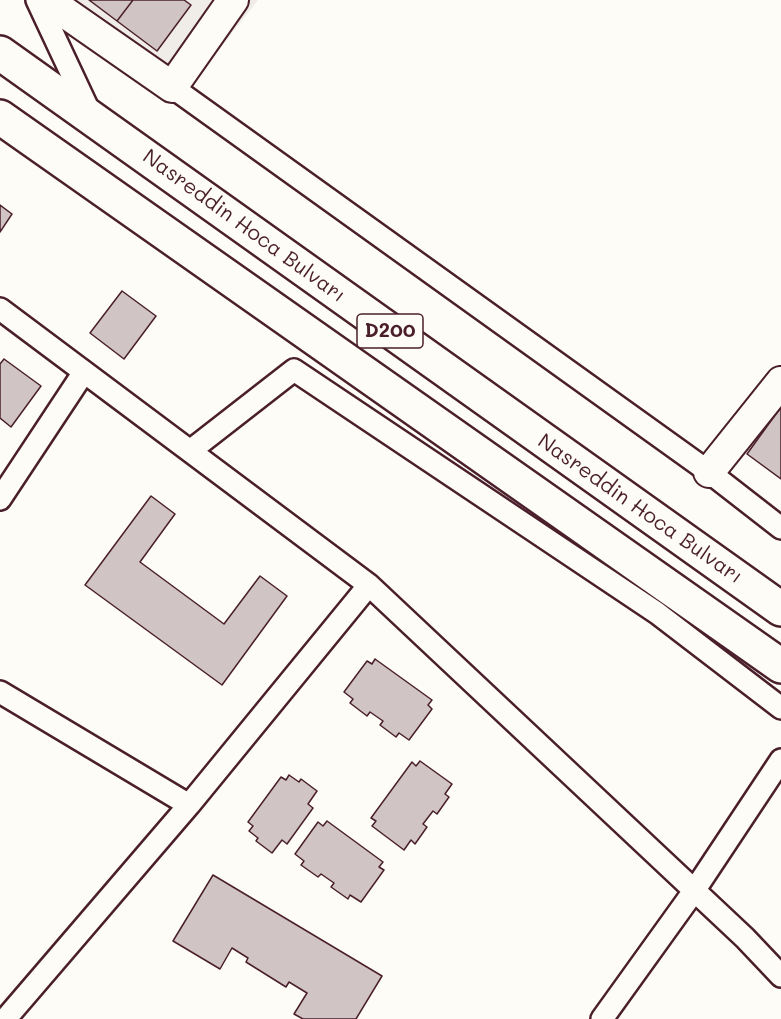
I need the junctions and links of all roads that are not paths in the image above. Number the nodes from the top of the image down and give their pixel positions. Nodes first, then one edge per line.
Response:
1 (233, 0) edge
2 (51, 2) edge
3 (0, 53) edge
4 (172, 87) junction
5 (0, 117) edge
6 (93, 119) junction
7 (0, 309) edge
8 (84, 372) junction
9 (781, 381) edge
10 (190, 451) junction
11 (709, 471) junction
12 (0, 499) edge
13 (781, 528) edge
14 (369, 585) junction
15 (781, 609) edge
16 (781, 666) edge
17 (0, 692) edge
18 (781, 708) edge
19 (781, 760) edge
20 (189, 805) junction
21 (694, 891) junction
22 (781, 976) edge
23 (8, 1016) edge
24 (602, 1019) edge

1 - 4 street
2 - 4 street
2 - 6 street
3 - 6 highway, Nasreddin Hoca Bulvarı / D200
4 - 11 street
5 - 16 highway, D200
6 - 15 highway, Nasreddin Hoca Bulvarı / D200
7 - 8 street
8 - 10 street
8 - 12 street
9 - 11 street
10 - 14 street
10 - 18 street
11 - 13 street
14 - 20 street
14 - 21 street
17 - 20 street
19 - 21 street
20 - 23 street
21 - 22 street
21 - 24 street

